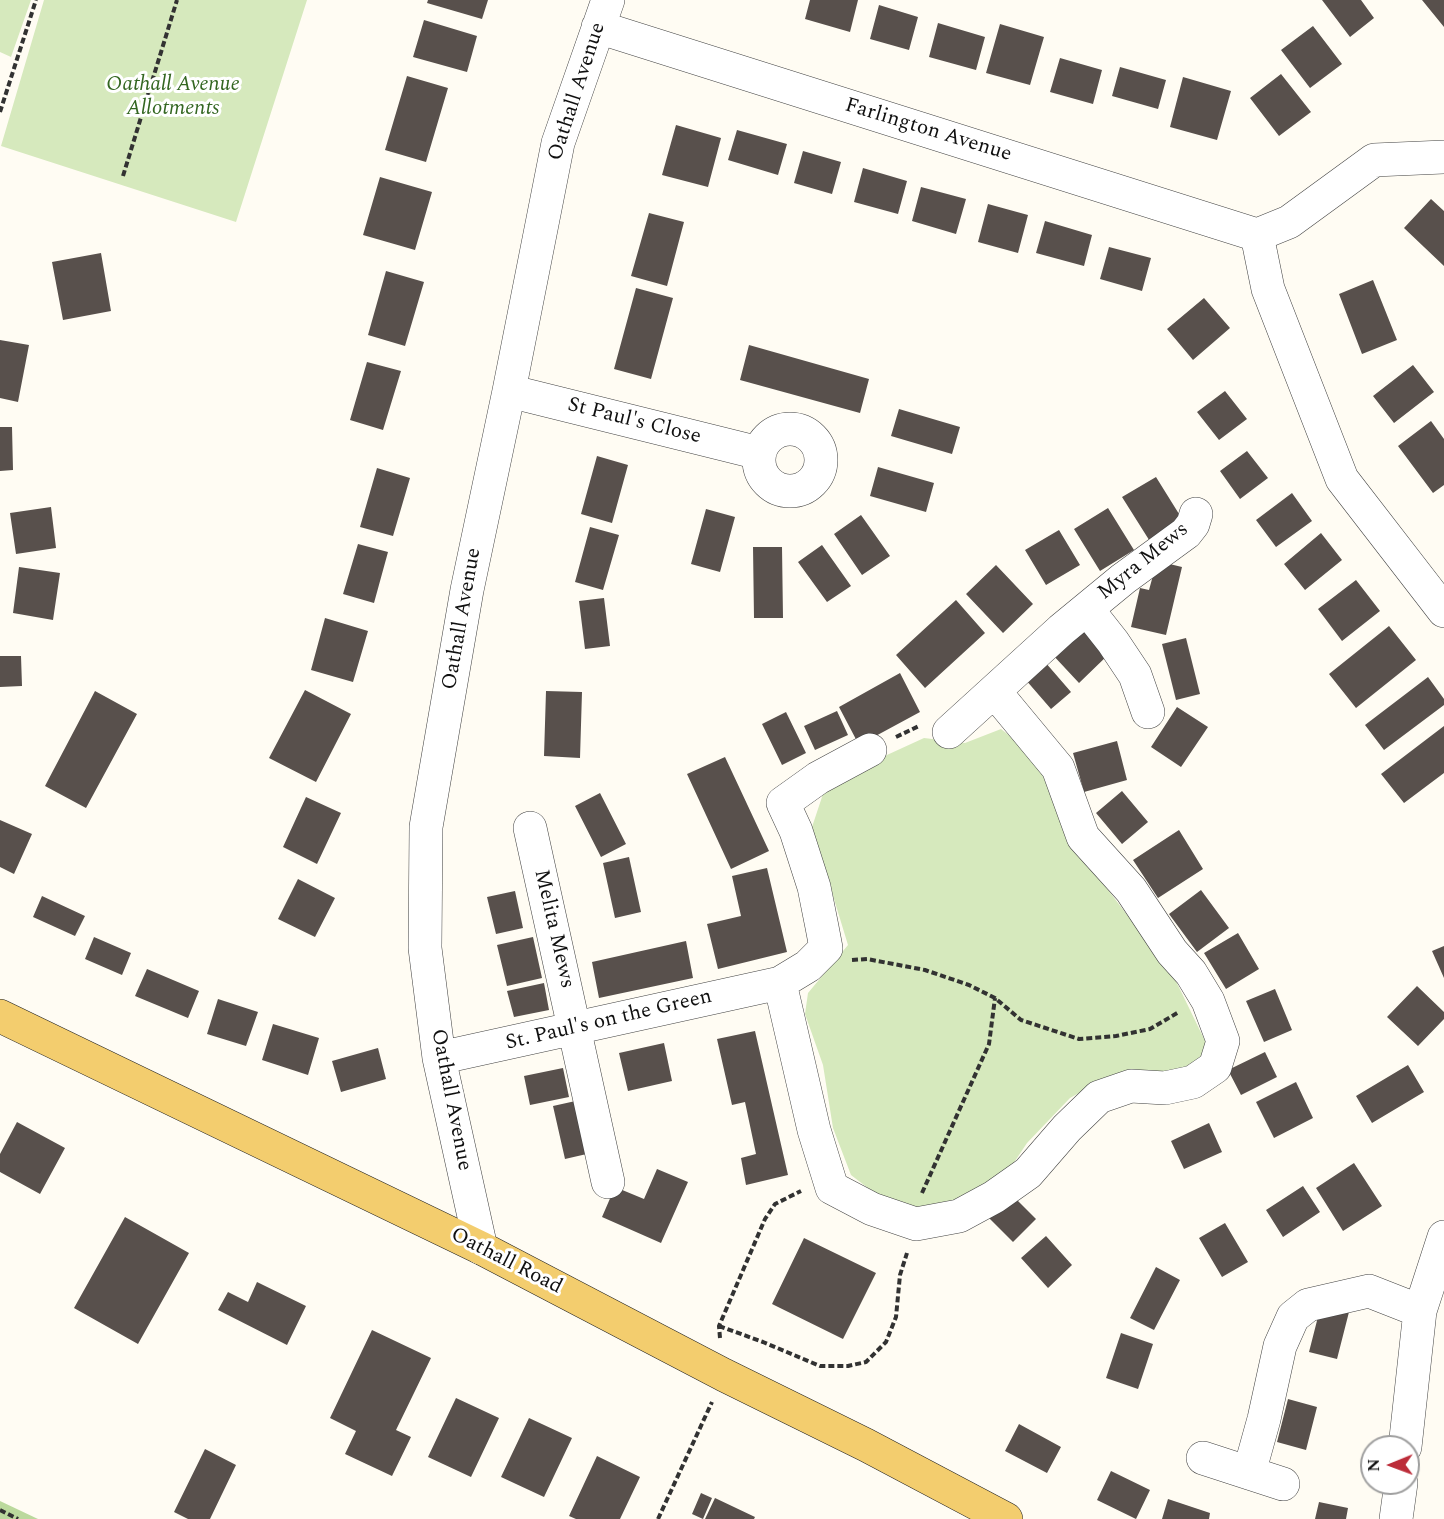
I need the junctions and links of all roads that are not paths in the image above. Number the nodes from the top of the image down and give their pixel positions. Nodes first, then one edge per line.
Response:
1 (603, 14) edge
2 (1444, 157) edge
3 (1257, 235) junction
4 (509, 392) junction
5 (759, 453) dead end
6 (1196, 514) dead end
7 (1087, 609) junction
8 (1444, 611) edge
9 (995, 692) junction
10 (1148, 712) dead end
11 (949, 732) road end
12 (870, 750) road end
13 (530, 828) dead end
14 (780, 983) junction
15 (0, 1016) edge
16 (576, 1029) junction
17 (439, 1058) junction
18 (608, 1182) dead end
19 (1444, 1237) edge
20 (481, 1248) junction
21 (1420, 1311) junction
22 (1406, 1435) edge
23 (1203, 1458) dead end
24 (1249, 1473) junction
25 (1283, 1485) dead end
26 (1399, 1495) edge
27 (1006, 1519) edge
28 (1396, 1519) edge

1 - 3 street, Farlington Avenue
1 - 4 street, Oathall Avenue
2 - 3 street
3 - 8 street
4 - 5 street, St Paul's Close
4 - 17 street, Oathall Avenue
6 - 7 street, Myra Mews
7 - 9 street, Myra Mews
7 - 10 street, Myra Mews
9 - 11 street
9 - 14 street
12 - 14 street, St. Paul's on the Green
13 - 16 street, Melita Mews
14 - 16 street, St. Paul's on the Green
15 - 20 main road, Oathall Road
16 - 17 street, St. Paul's on the Green
16 - 18 street, Melita Mews
17 - 20 street, Oathall Avenue
19 - 21 street
20 - 27 main road, Oathall Road
21 - 22 street
21 - 24 street
23 - 24 street
24 - 25 street
26 - 28 street

